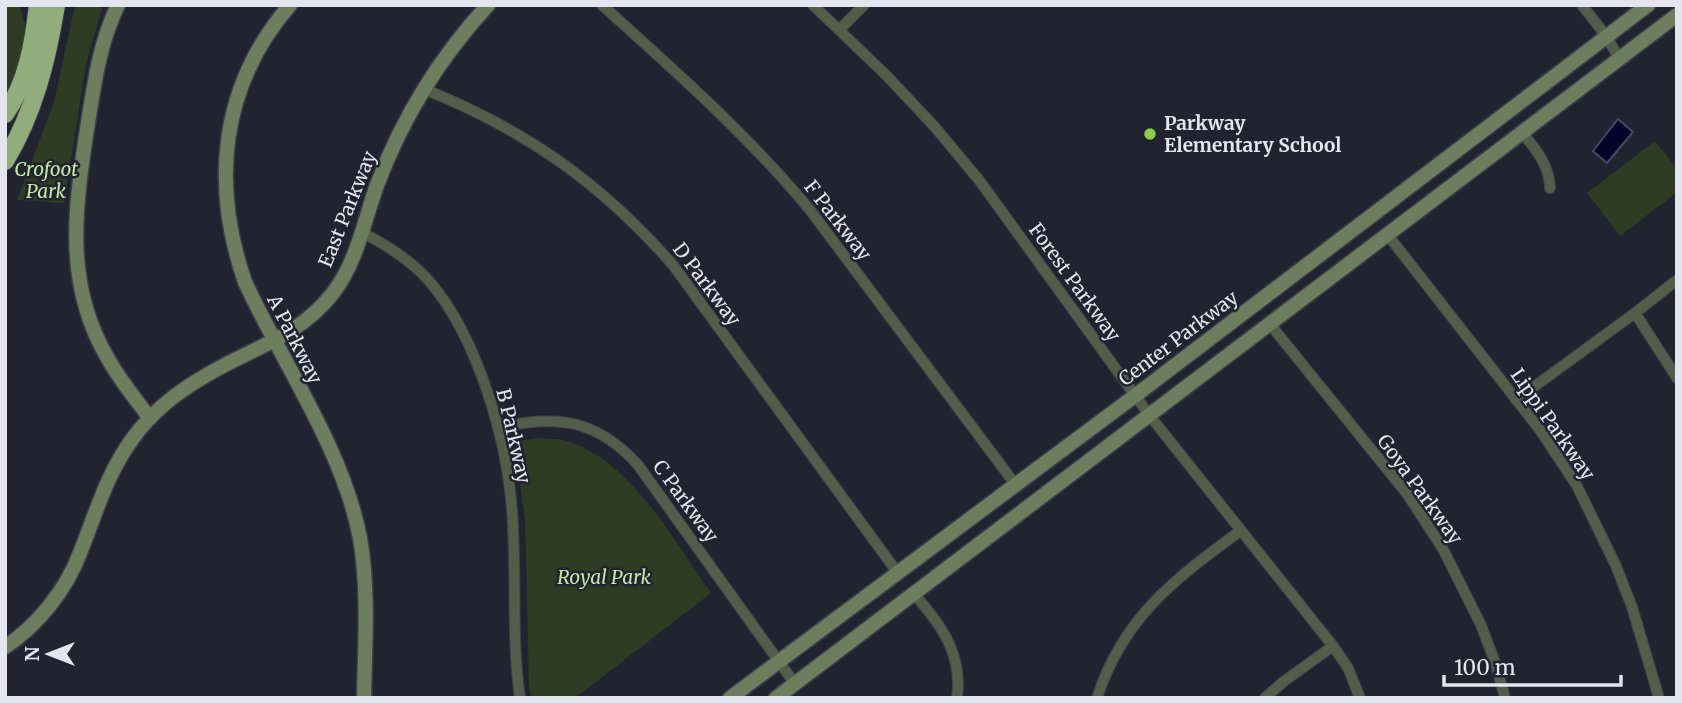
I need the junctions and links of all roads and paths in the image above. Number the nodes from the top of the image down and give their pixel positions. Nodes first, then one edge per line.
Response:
1 (38, 5) edge
2 (56, 5) edge
3 (118, 5) edge
4 (290, 5) edge
5 (488, 5) edge
6 (602, 5) edge
7 (813, 5) edge
8 (864, 5) edge
9 (1582, 5) edge
10 (1647, 5) edge
11 (1677, 15) edge
12 (839, 30) junction
13 (1606, 37) junction
14 (1619, 59) junction
15 (424, 89) junction
16 (5, 114) edge
17 (1522, 132) junction
18 (5, 161) edge
19 (1550, 188) dead end
20 (361, 232) junction
21 (1387, 234) junction
22 (1677, 280) edge
23 (1635, 313) junction
24 (1269, 323) junction
25 (275, 341) junction
26 (1677, 378) edge
27 (1136, 395) junction
28 (1516, 400) junction
29 (1150, 415) junction
30 (150, 418) junction
31 (498, 428) junction
32 (1014, 484) junction
33 (1240, 531) junction
34 (897, 572) junction
35 (913, 593) junction
36 (1333, 646) junction
37 (5, 648) edge
38 (779, 660) junction
39 (796, 684) junction
40 (365, 698) edge
41 (520, 698) edge
42 (730, 698) edge
43 (776, 698) edge
44 (957, 698) edge
45 (1097, 698) edge
46 (1265, 698) edge
47 (1360, 698) edge
48 (1505, 698) edge
49 (1659, 698) edge

1 - 16 highway
2 - 18 highway
3 - 30 street
4 - 25 street, A Parkway
5 - 15 street, East Parkway
6 - 32 street, F Parkway
7 - 12 street, Forest Parkway
8 - 12 street
9 - 13 street
10 - 13 street, Center Parkway
11 - 14 street
12 - 27 street, Forest Parkway
13 - 14 street
13 - 27 street, Center Parkway
14 - 17 street
15 - 20 street, East Parkway
15 - 34 street, D Parkway
17 - 19 street
17 - 21 street
20 - 25 street, East Parkway
20 - 31 street, B Parkway
21 - 24 street
21 - 28 street, Lippi Parkway
22 - 23 street
23 - 26 street
23 - 28 street
24 - 29 street
24 - 48 street, Goya Parkway
25 - 30 street, East Parkway
25 - 40 street, A Parkway
27 - 29 street, Forest Parkway
27 - 32 street, Center Parkway
28 - 49 street, Lippi Parkway
29 - 33 street, Forest Parkway
29 - 35 street
30 - 37 street, East Parkway
31 - 38 street, C Parkway
31 - 41 street, B Parkway
32 - 34 street, Center Parkway
33 - 36 street, Forest Parkway
33 - 45 street
34 - 38 street, Center Parkway
35 - 39 street
35 - 44 street
36 - 46 street
36 - 47 street, Forest Parkway
38 - 39 street, C Parkway
38 - 42 street, Center Parkway
39 - 43 street

